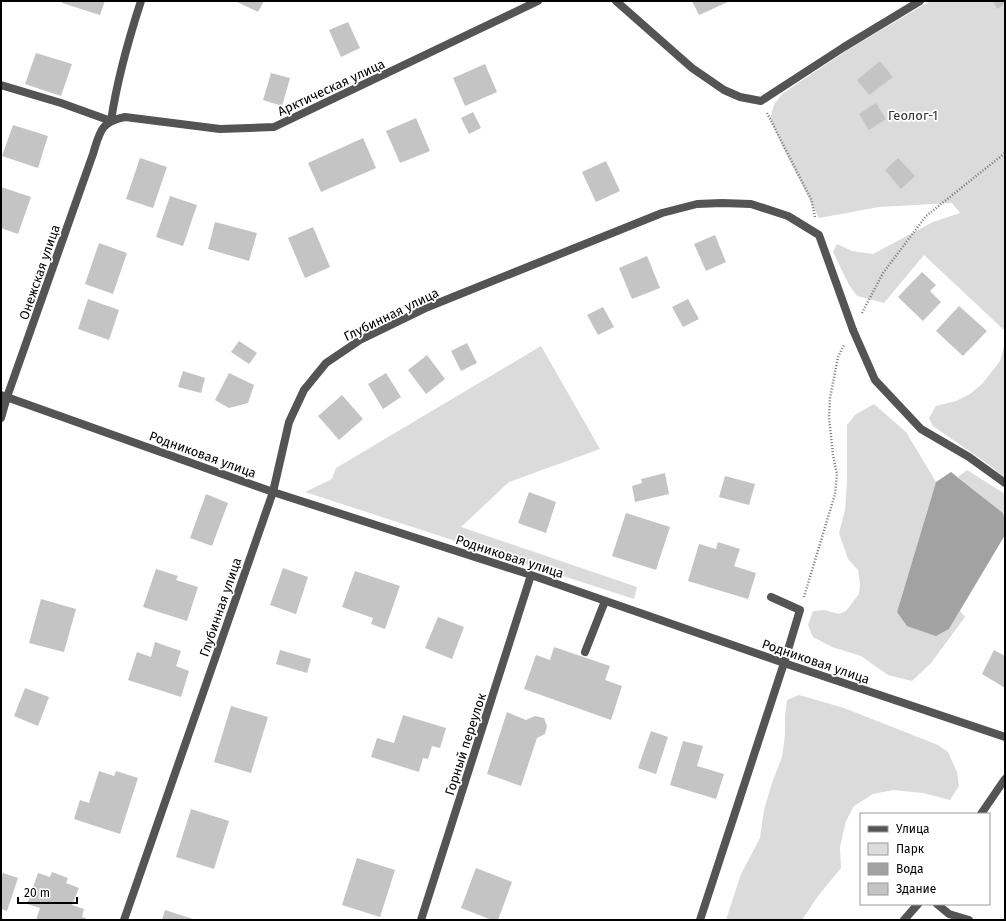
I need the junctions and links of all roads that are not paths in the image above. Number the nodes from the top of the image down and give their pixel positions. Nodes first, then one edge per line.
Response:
1 (141, 1) edge
2 (538, 1) edge
3 (616, 1) edge
4 (920, 1) edge
5 (1, 85) edge
6 (111, 121) junction
7 (4, 396) edge
8 (1, 418) edge
9 (1005, 483) edge
10 (273, 492) junction
11 (531, 575) junction
12 (771, 597) dead end
13 (605, 601) junction
14 (586, 652) dead end
15 (784, 663) junction
16 (1005, 737) edge
17 (1005, 779) edge
18 (982, 813) edge
19 (917, 905) edge
20 (938, 905) edge
21 (124, 920) edge
22 (421, 920) edge
23 (700, 920) edge
24 (904, 920) edge
25 (969, 920) edge

1 - 6 street
2 - 6 street, Арктическая улица
3 - 4 street
5 - 6 street
6 - 7 street, Онежская улица
7 - 8 street, Онежская улица
7 - 10 street, Родниковая улица
9 - 10 street, Глубинная улица
10 - 11 street, Родниковая улица
10 - 21 street, Глубинная улица
11 - 13 street, Родниковая улица
11 - 22 street, Горный переулок
12 - 15 street
13 - 14 street
13 - 15 street, Родниковая улица
15 - 16 street, Родниковая улица
15 - 23 street
17 - 18 street
19 - 24 street
20 - 25 street

